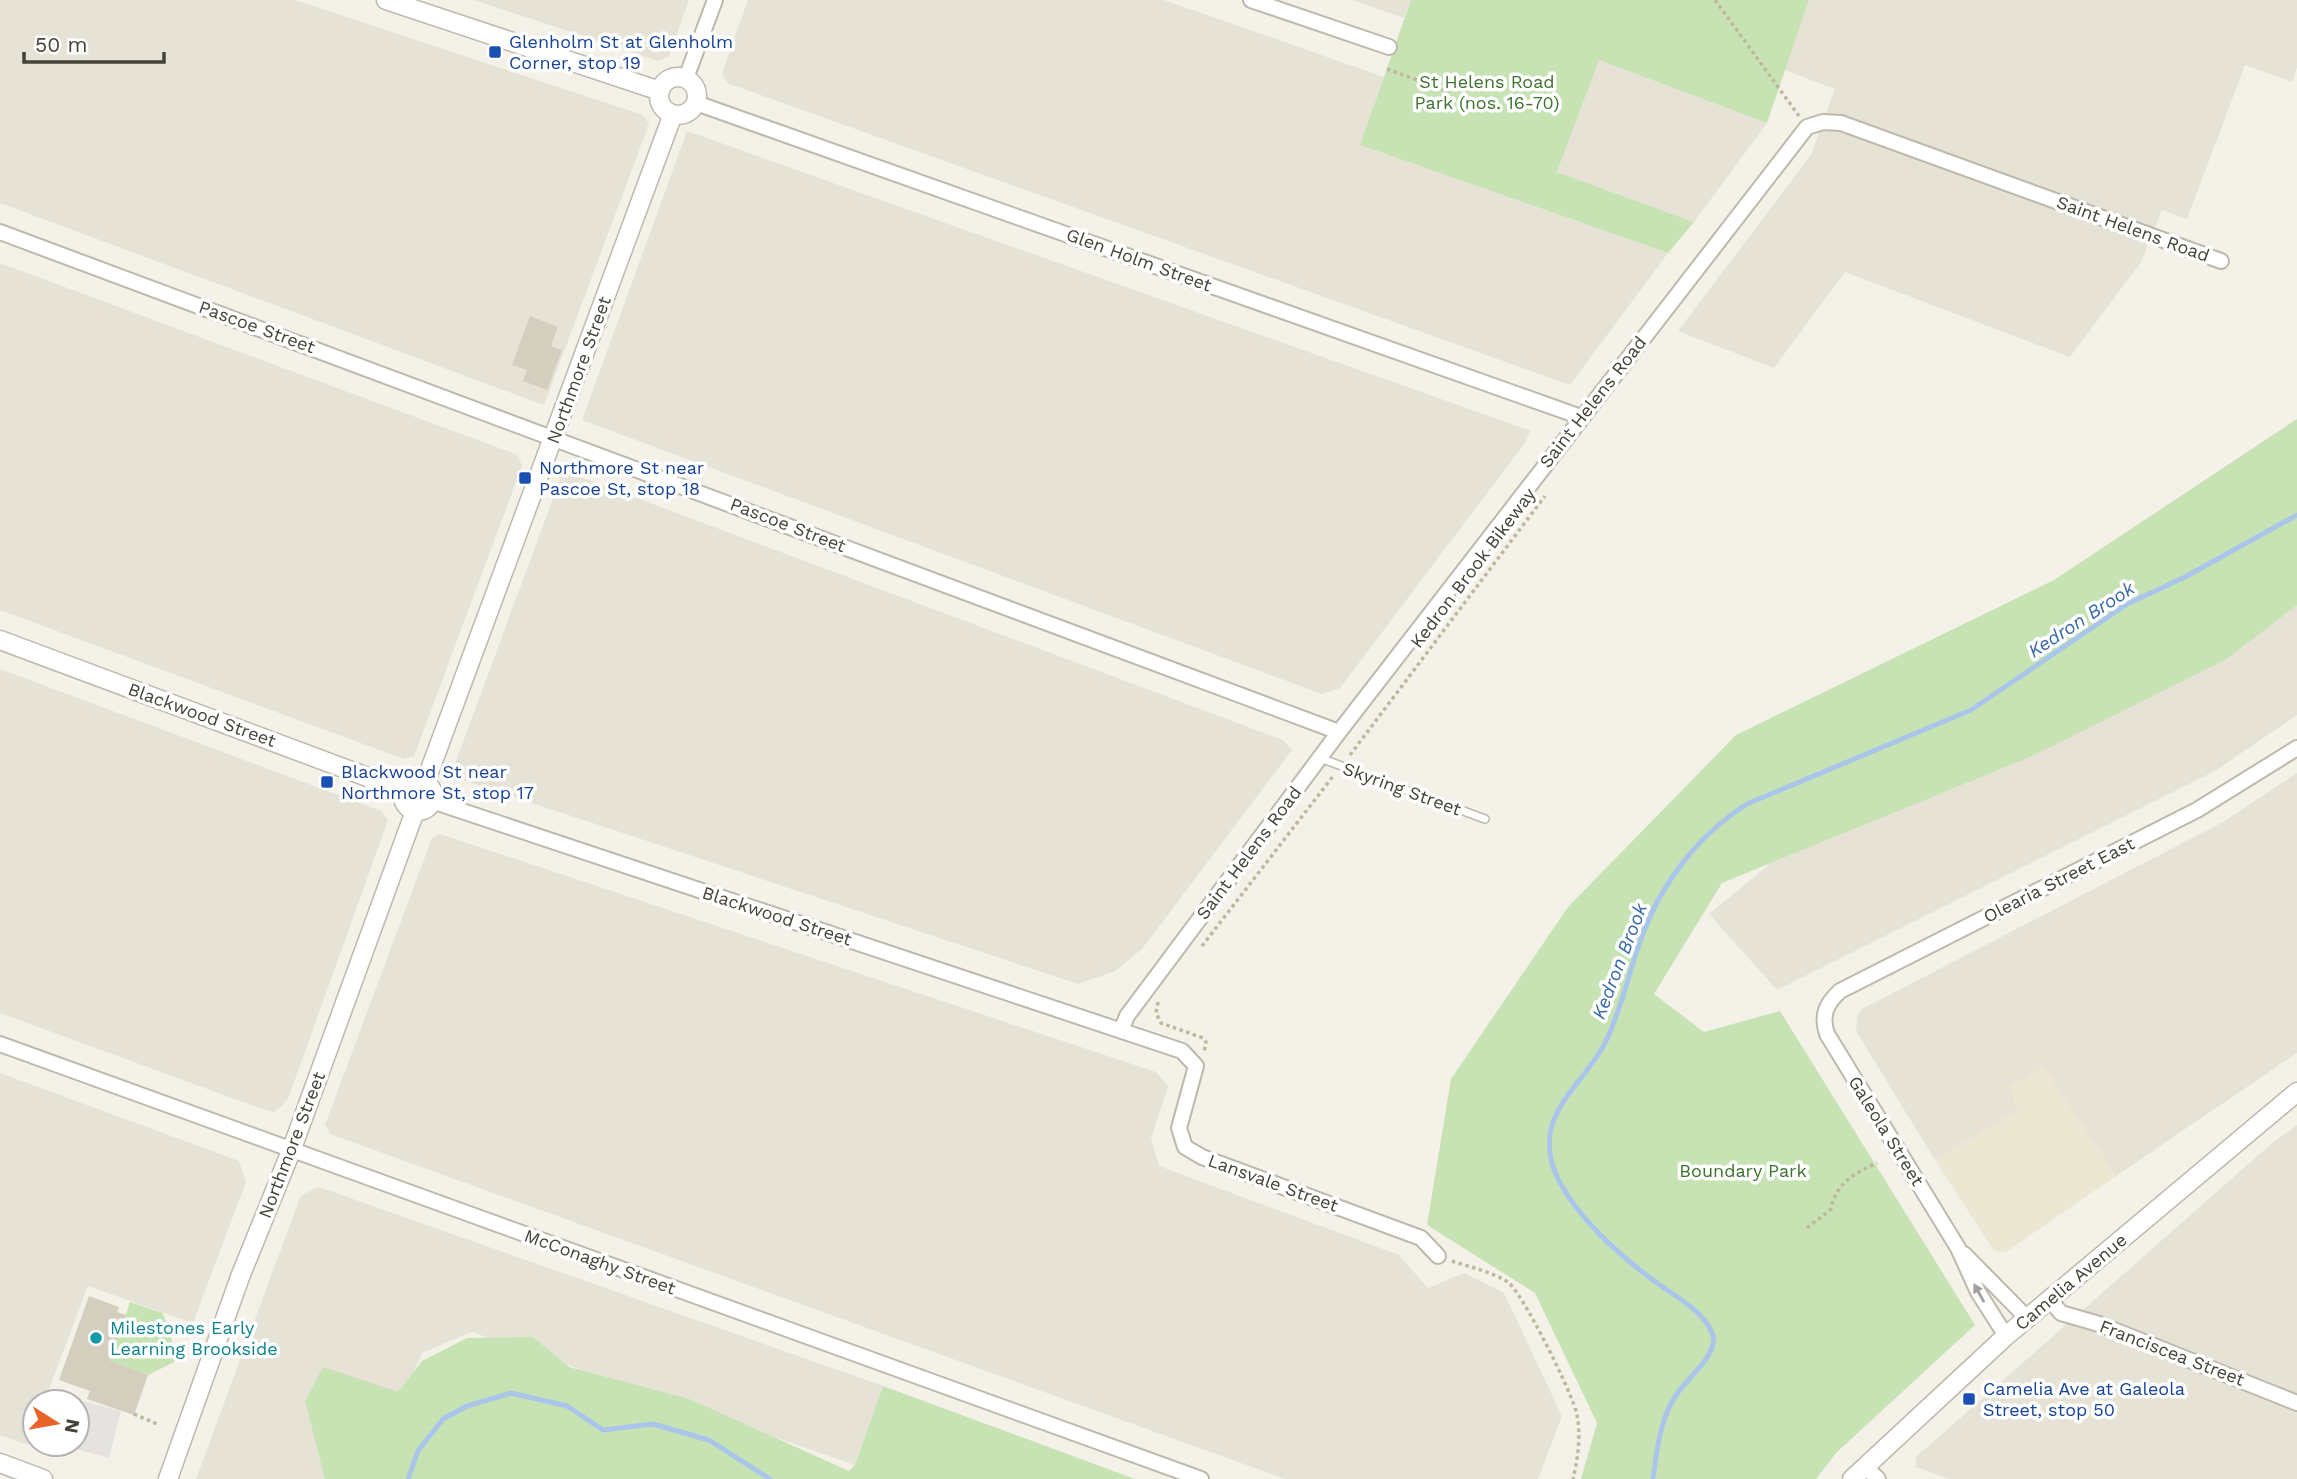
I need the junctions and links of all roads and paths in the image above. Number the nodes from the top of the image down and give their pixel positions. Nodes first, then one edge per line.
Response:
1 (386, 0) edge
2 (715, 0) edge
3 (1251, 0) edge
4 (1715, 0) edge
5 (1389, 47) dead end
6 (1387, 69) dead end
7 (686, 78) junction
8 (660, 91) junction
9 (1450, 92) dead end
10 (696, 103) junction
11 (673, 114) junction
12 (1807, 127) junction
13 (0, 232) edge
14 (2221, 261) dead end
15 (1581, 417) junction
16 (553, 437) junction
17 (1546, 494) dead end
18 (0, 640) edge
19 (1339, 732) junction
20 (2297, 748) edge
21 (1320, 758) junction
22 (1341, 767) junction
23 (425, 783) junction
24 (405, 791) junction
25 (432, 801) junction
26 (415, 811) junction
27 (1485, 819) dead end
28 (1199, 949) dead end
29 (1166, 992) dead end
30 (1824, 1012) joint
31 (1121, 1031) junction
32 (0, 1044) edge
33 (1196, 1066) junction
34 (2297, 1093) edge
35 (291, 1151) junction
36 (1877, 1163) dead end
37 (1807, 1228) dead end
38 (1958, 1248) junction
39 (1438, 1256) joint
40 (2050, 1300) junction
41 (2028, 1319) junction
42 (2006, 1336) junction
43 (2297, 1403) edge
44 (134, 1414) dead end
45 (157, 1424) dead end
46 (0, 1463) edge
47 (1858, 1472) edge
48 (43, 1479) edge
49 (168, 1479) edge
50 (1201, 1479) edge
51 (1573, 1479) edge
52 (1878, 1479) edge

1 - 8 street
2 - 7 street
3 - 5 street
4 - 12 path
6 - 9 path
7 - 8 street
7 - 10 street
8 - 11 street
10 - 11 street
10 - 15 street, Glen Holm Street
11 - 16 street, Northmore Street
12 - 14 street, Saint Helens Road
12 - 15 street, Saint Helens Road
13 - 16 street, Pascoe Street
15 - 19 street, Saint Helens Road
16 - 19 street, Pascoe Street
16 - 23 street, Northmore Street
17 - 22 path, Kedron Brook Bikeway
18 - 24 street, Blackwood Street
19 - 21 street, Saint Helens Road
20 - 30 street, Olearia Street East
21 - 22 lane, Skyring Street
21 - 31 street, Saint Helens Road
22 - 27 lane, Skyring Street
22 - 28 path, Kedron Brook Bikeway
23 - 24 street
23 - 25 street
24 - 26 street
25 - 26 street
25 - 31 street, Blackwood Street
26 - 35 street, Northmore Street
29 - 33 path
30 - 38 street, Galeola Street
31 - 33 street
32 - 35 street, McConaghy Street
33 - 39 street, Lansvale Street
34 - 40 street, Camelia Avenue
35 - 49 street, Northmore Street
35 - 50 street, McConaghy Street
36 - 37 path
38 - 41 street, Galeola Street
42 -> 38 street, Galeola Street
39 - 51 path
40 - 41 street, Camelia Avenue
40 - 43 street, Franciscea Street
41 - 42 street, Camelia Avenue
42 - 47 street, Camelia Avenue
44 - 45 path
46 - 48 street
47 - 52 street

